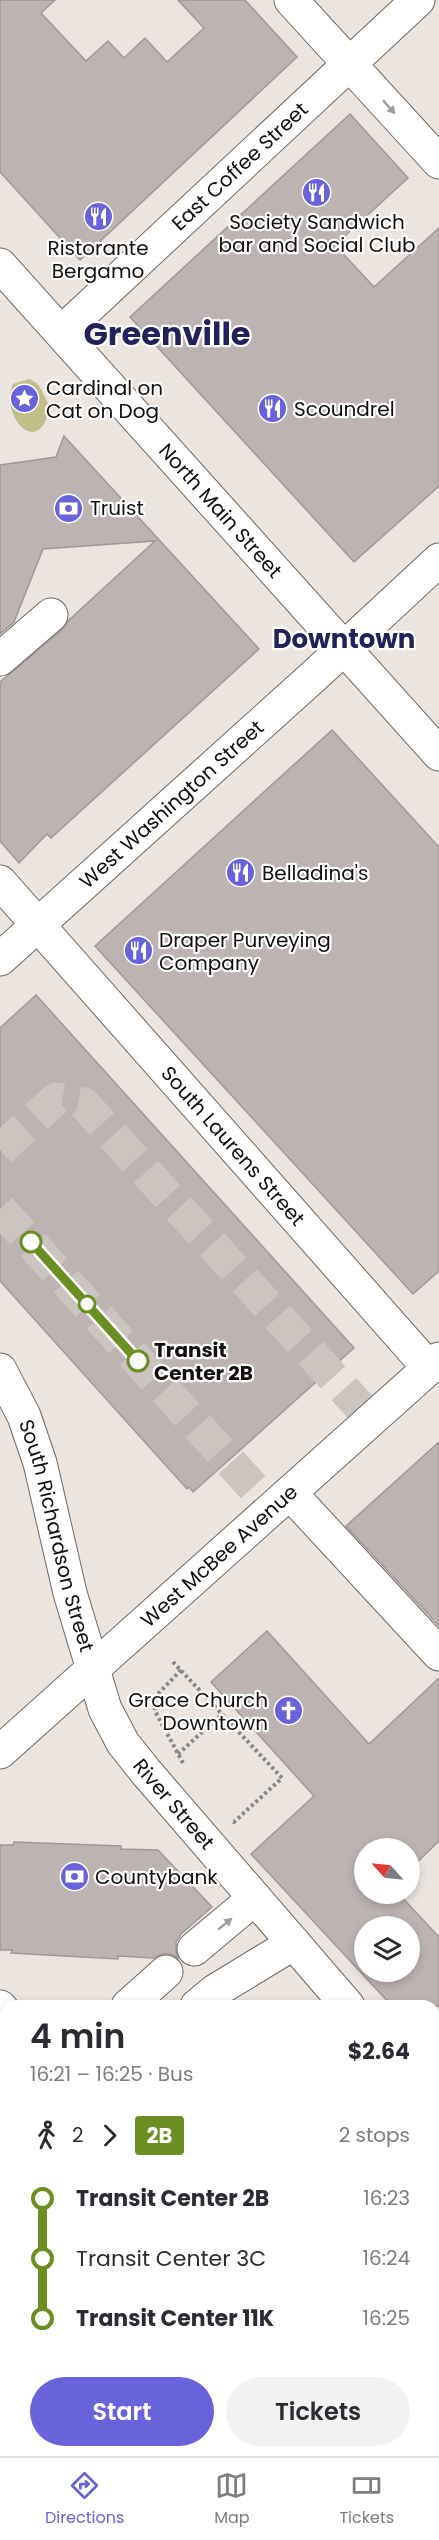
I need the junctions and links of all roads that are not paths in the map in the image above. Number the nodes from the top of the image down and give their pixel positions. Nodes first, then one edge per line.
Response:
1 (291, 0) edge
2 (418, 0) edge
3 (349, 64) junction
4 (439, 162) edge
5 (0, 265) edge
6 (62, 332) junction
7 (439, 560) edge
8 (51, 615) dead end
9 (343, 649) junction
10 (0, 659) edge
11 (439, 754) edge
12 (0, 882) edge
13 (38, 925) junction
14 (0, 959) edge
15 (434, 1364) edge
16 (0, 1370) edge
17 (290, 1493) junction
18 (439, 1654) edge
19 (94, 1668) junction
20 (0, 1752) edge
21 (255, 1898) junction
22 (294, 1943) junction
23 (194, 1949) dead end
24 (166, 1972) dead end
25 (134, 2000) edge
26 (204, 2000) edge
27 (343, 2000) edge

1 - 3 street
2 - 3 street, East Coffee Street
3 -> 4 street
3 - 6 street, East Coffee Street
5 - 6 street, North Main Street
6 - 9 street, North Main Street
7 - 9 street, West Washington Street
8 - 10 street
9 - 11 street, North Main Street
9 - 13 street, West Washington Street
12 - 13 street, South Laurens Street
13 - 14 street, West Washington Street
13 - 15 street, South Laurens Street
15 - 17 street, West McBee Avenue
16 - 19 street, South Richardson Street
17 - 18 street
17 - 19 street, West McBee Avenue
19 - 20 street, West McBee Avenue
19 - 21 street, River Street
21 - 22 street, River Street
23 -> 21 street
22 - 26 street
22 - 27 street, River Street
24 - 25 street

